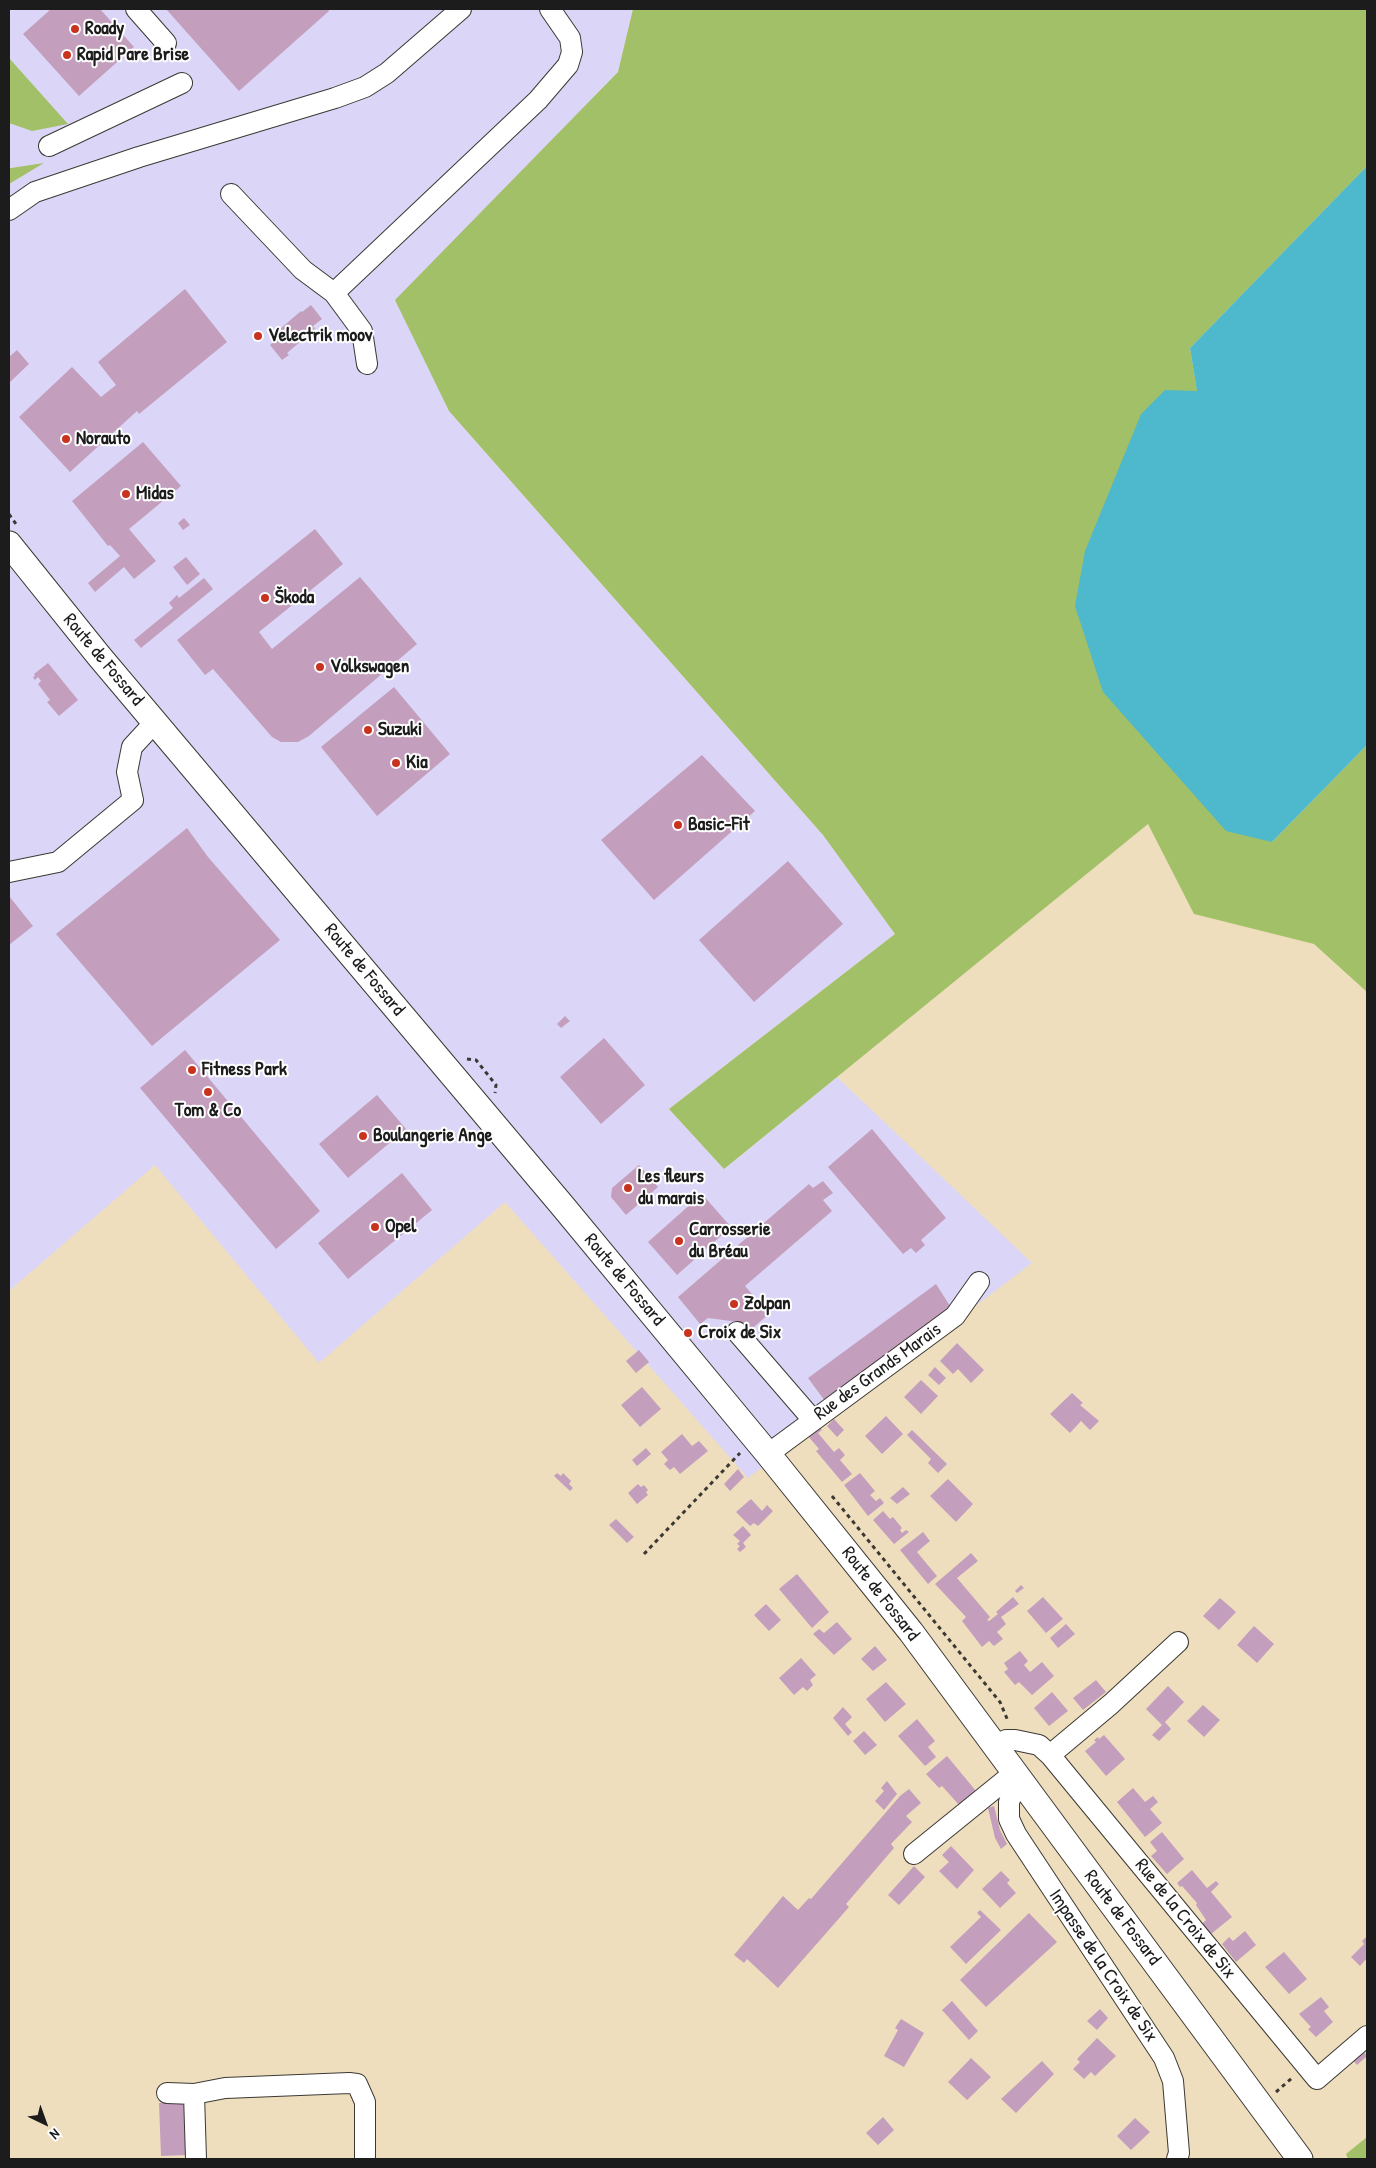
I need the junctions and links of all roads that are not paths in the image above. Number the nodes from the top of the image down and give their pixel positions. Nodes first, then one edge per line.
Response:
1 (136, 9) edge
2 (461, 9) edge
3 (550, 9) edge
4 (166, 43) dead end
5 (182, 83) dead end
6 (49, 146) dead end
7 (231, 194) dead end
8 (9, 210) edge
9 (334, 293) junction
10 (366, 364) dead end
11 (9, 544) edge
12 (155, 722) junction
13 (9, 872) edge
14 (979, 1282) dead end
15 (737, 1332) dead end
16 (813, 1420) junction
17 (761, 1446) junction
18 (1178, 1642) dead end
19 (994, 1746) junction
20 (1050, 1755) junction
21 (1018, 1778) junction
22 (914, 1854) dead end
23 (1367, 2036) edge
24 (167, 2094) dead end
25 (194, 2094) junction
26 (196, 2159) edge
27 (365, 2159) edge
28 (1177, 2159) edge
29 (1300, 2159) edge

1 - 4 street
2 - 8 street
3 - 9 street
5 - 6 street
7 - 9 street
9 - 10 street
11 - 12 main road, Route de Fossard
12 - 13 street
12 - 17 main road, Route de Fossard
14 - 16 street, Rue des Grands Marais
15 - 16 street
16 - 17 street, Rue des Grands Marais
17 - 19 main road, Route de Fossard
18 - 20 street
19 - 20 street, Rue de la Croix de Six
19 - 21 main road, Route de Fossard
20 - 23 street, Rue de la Croix de Six
21 - 22 street
21 - 28 street, Impasse de la Croix de Six
21 - 29 main road, Route de Fossard
24 - 25 street
25 - 26 street
25 - 27 street

